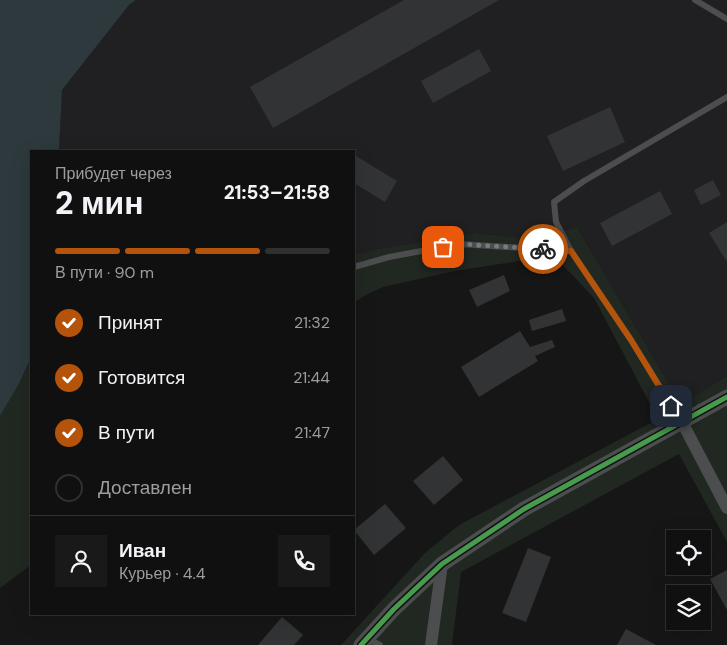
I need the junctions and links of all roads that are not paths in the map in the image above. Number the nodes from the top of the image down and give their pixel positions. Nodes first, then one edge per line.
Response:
1 (695, 0) edge
2 (727, 19) edge
3 (727, 97) edge
4 (571, 251) junction
5 (355, 267) edge
6 (727, 397) edge
7 (682, 422) junction
8 (727, 508) edge
9 (442, 564) junction
10 (369, 643) edge
11 (430, 645) edge

1 - 2 lane
3 - 4 lane
4 - 5 lane
4 - 7 lane
6 - 7 street
7 - 8 street
7 - 9 street
9 - 10 street
9 - 11 street

